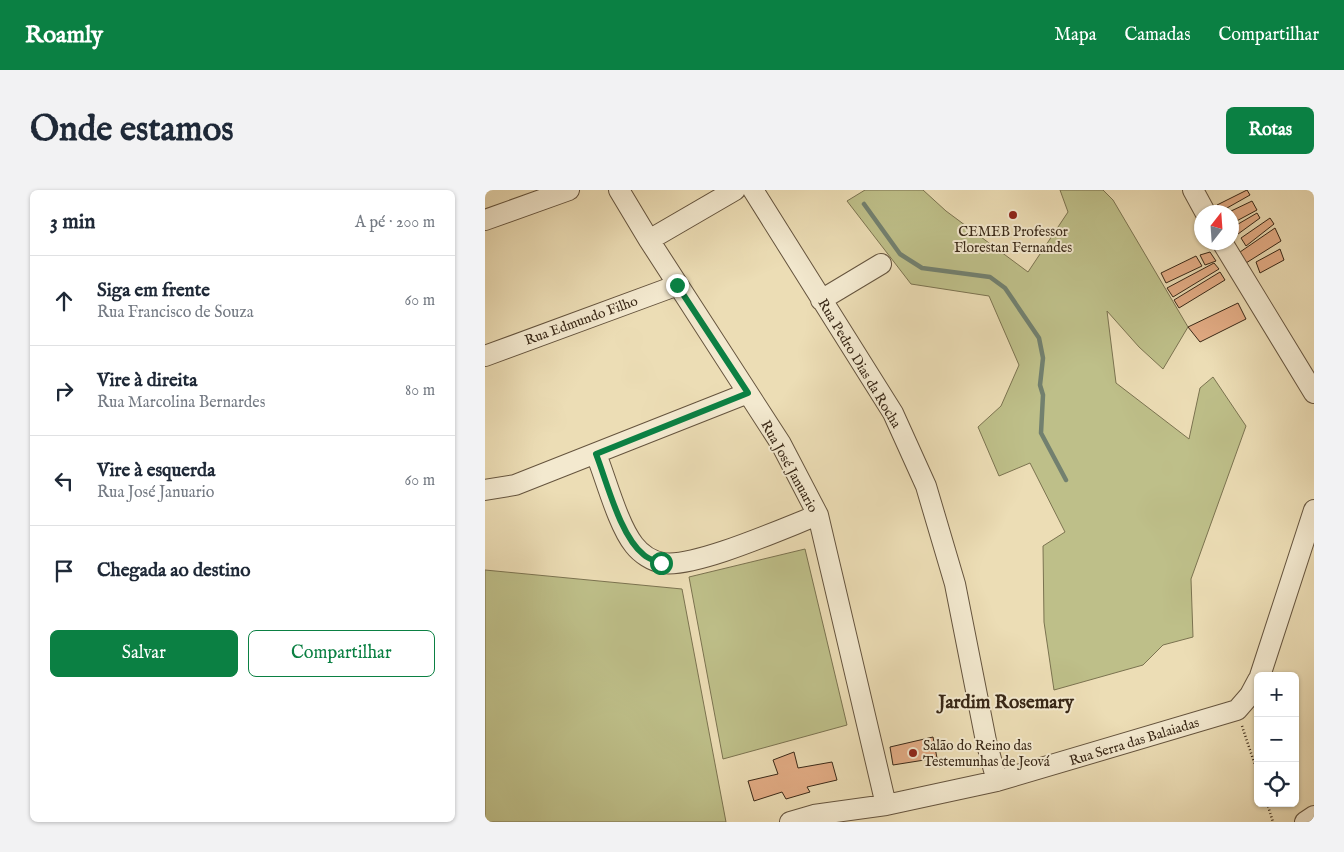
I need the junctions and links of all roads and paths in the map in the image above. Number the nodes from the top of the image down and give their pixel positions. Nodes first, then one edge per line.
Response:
1 (569, 190) edge
2 (619, 190) edge
3 (735, 190) edge
4 (753, 190) edge
5 (1193, 190) edge
6 (1201, 205) edge
7 (485, 220) edge
8 (649, 240) junction
9 (1228, 250) edge
10 (881, 264) dead end
11 (677, 285) junction
12 (821, 300) junction
13 (485, 356) edge
14 (748, 393) junction
15 (1314, 393) edge
16 (596, 454) junction
17 (485, 490) edge
18 (1314, 510) edge
19 (818, 515) junction
20 (1261, 672) edge
21 (1254, 688) edge
22 (1237, 710) junction
23 (1254, 762) edge
24 (997, 781) junction
25 (1268, 807) edge
26 (875, 811) edge
27 (790, 822) edge
28 (1273, 822) edge

1 - 7 street
2 - 8 street, Rua José Januario
3 - 8 street
4 - 12 street, Rua Pedro Dias da Rocha
5 - 6 street
8 - 11 street, Rua José Januario
9 - 15 street
10 - 12 street
11 - 13 street, Rua Edmundo Filho
11 - 14 street, Rua José Januario
12 - 24 street, Rua Pedro Dias da Rocha
14 - 16 street
14 - 19 street, Rua José Januario
16 - 17 street
16 - 19 street
18 - 20 street
19 - 26 street, Rua José Januario
21 - 22 street
22 - 23 path
22 - 24 street, Rua Serra das Balaiadas
24 - 26 street, Rua Serra das Balaiadas
25 - 28 path
26 - 27 street, Rua Serra das Balaiadas

